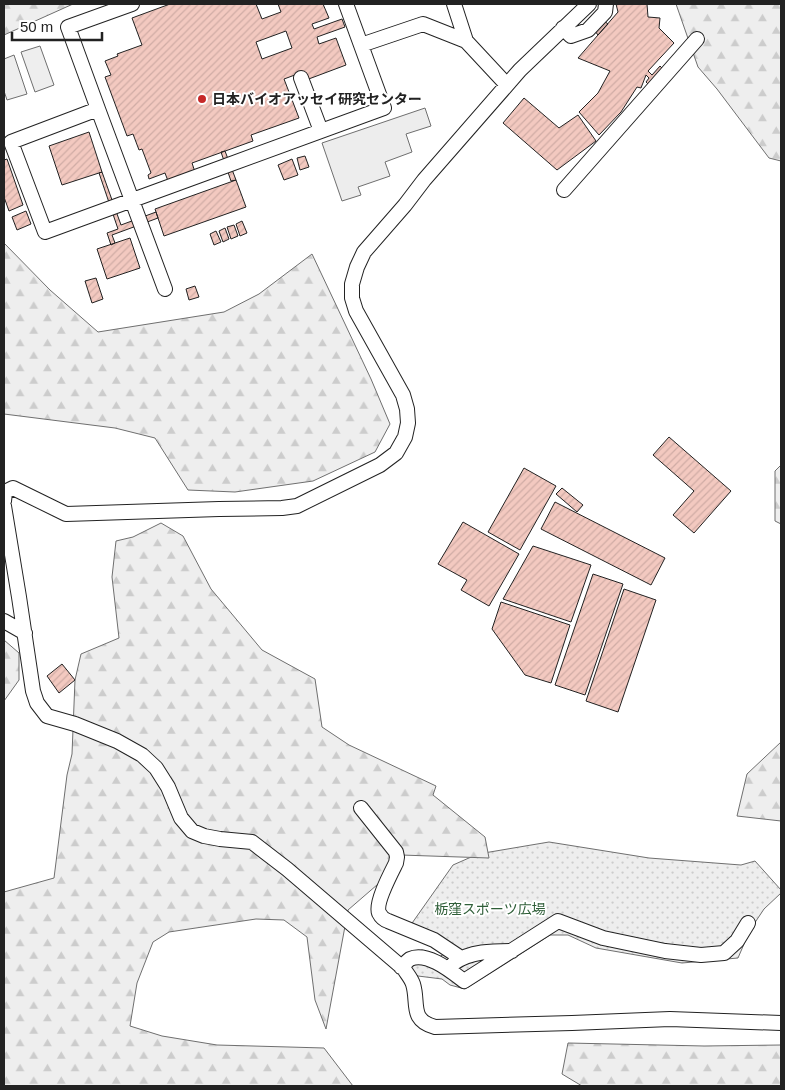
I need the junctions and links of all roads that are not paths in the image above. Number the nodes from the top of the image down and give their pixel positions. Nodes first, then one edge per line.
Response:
1 (132, 4) edge
2 (346, 4) edge
3 (454, 4) edge
4 (589, 4) edge
5 (606, 4) edge
6 (563, 28) junction
7 (697, 38) dead end
8 (466, 41) junction
9 (361, 45) junction
10 (301, 78) dead end
11 (507, 85) junction
12 (98, 109) junction
13 (321, 131) junction
14 (564, 190) dead end
15 (132, 200) junction
16 (166, 289) dead end
17 (4, 501) edge
18 (4, 506) edge
19 (4, 621) edge
20 (24, 633) junction
21 (361, 808) dead end
22 (748, 923) dead end
23 (513, 951) junction
24 (461, 958) junction
25 (401, 967) junction
26 (446, 968) junction
27 (781, 1023) edge

1 - 12 street
2 - 9 street
3 - 8 street
4 - 6 street
5 - 6 street
6 - 11 street
7 - 14 street
8 - 9 street
8 - 11 street
9 - 13 street
10 - 13 street
11 - 17 street
12 - 15 street
12 - 15 street
13 - 15 street
15 - 16 street
18 - 20 street
19 - 20 street
20 - 25 street
21 - 24 street
22 - 23 street
23 - 24 street
23 - 26 street
24 - 26 street
25 - 26 street
25 - 27 street

